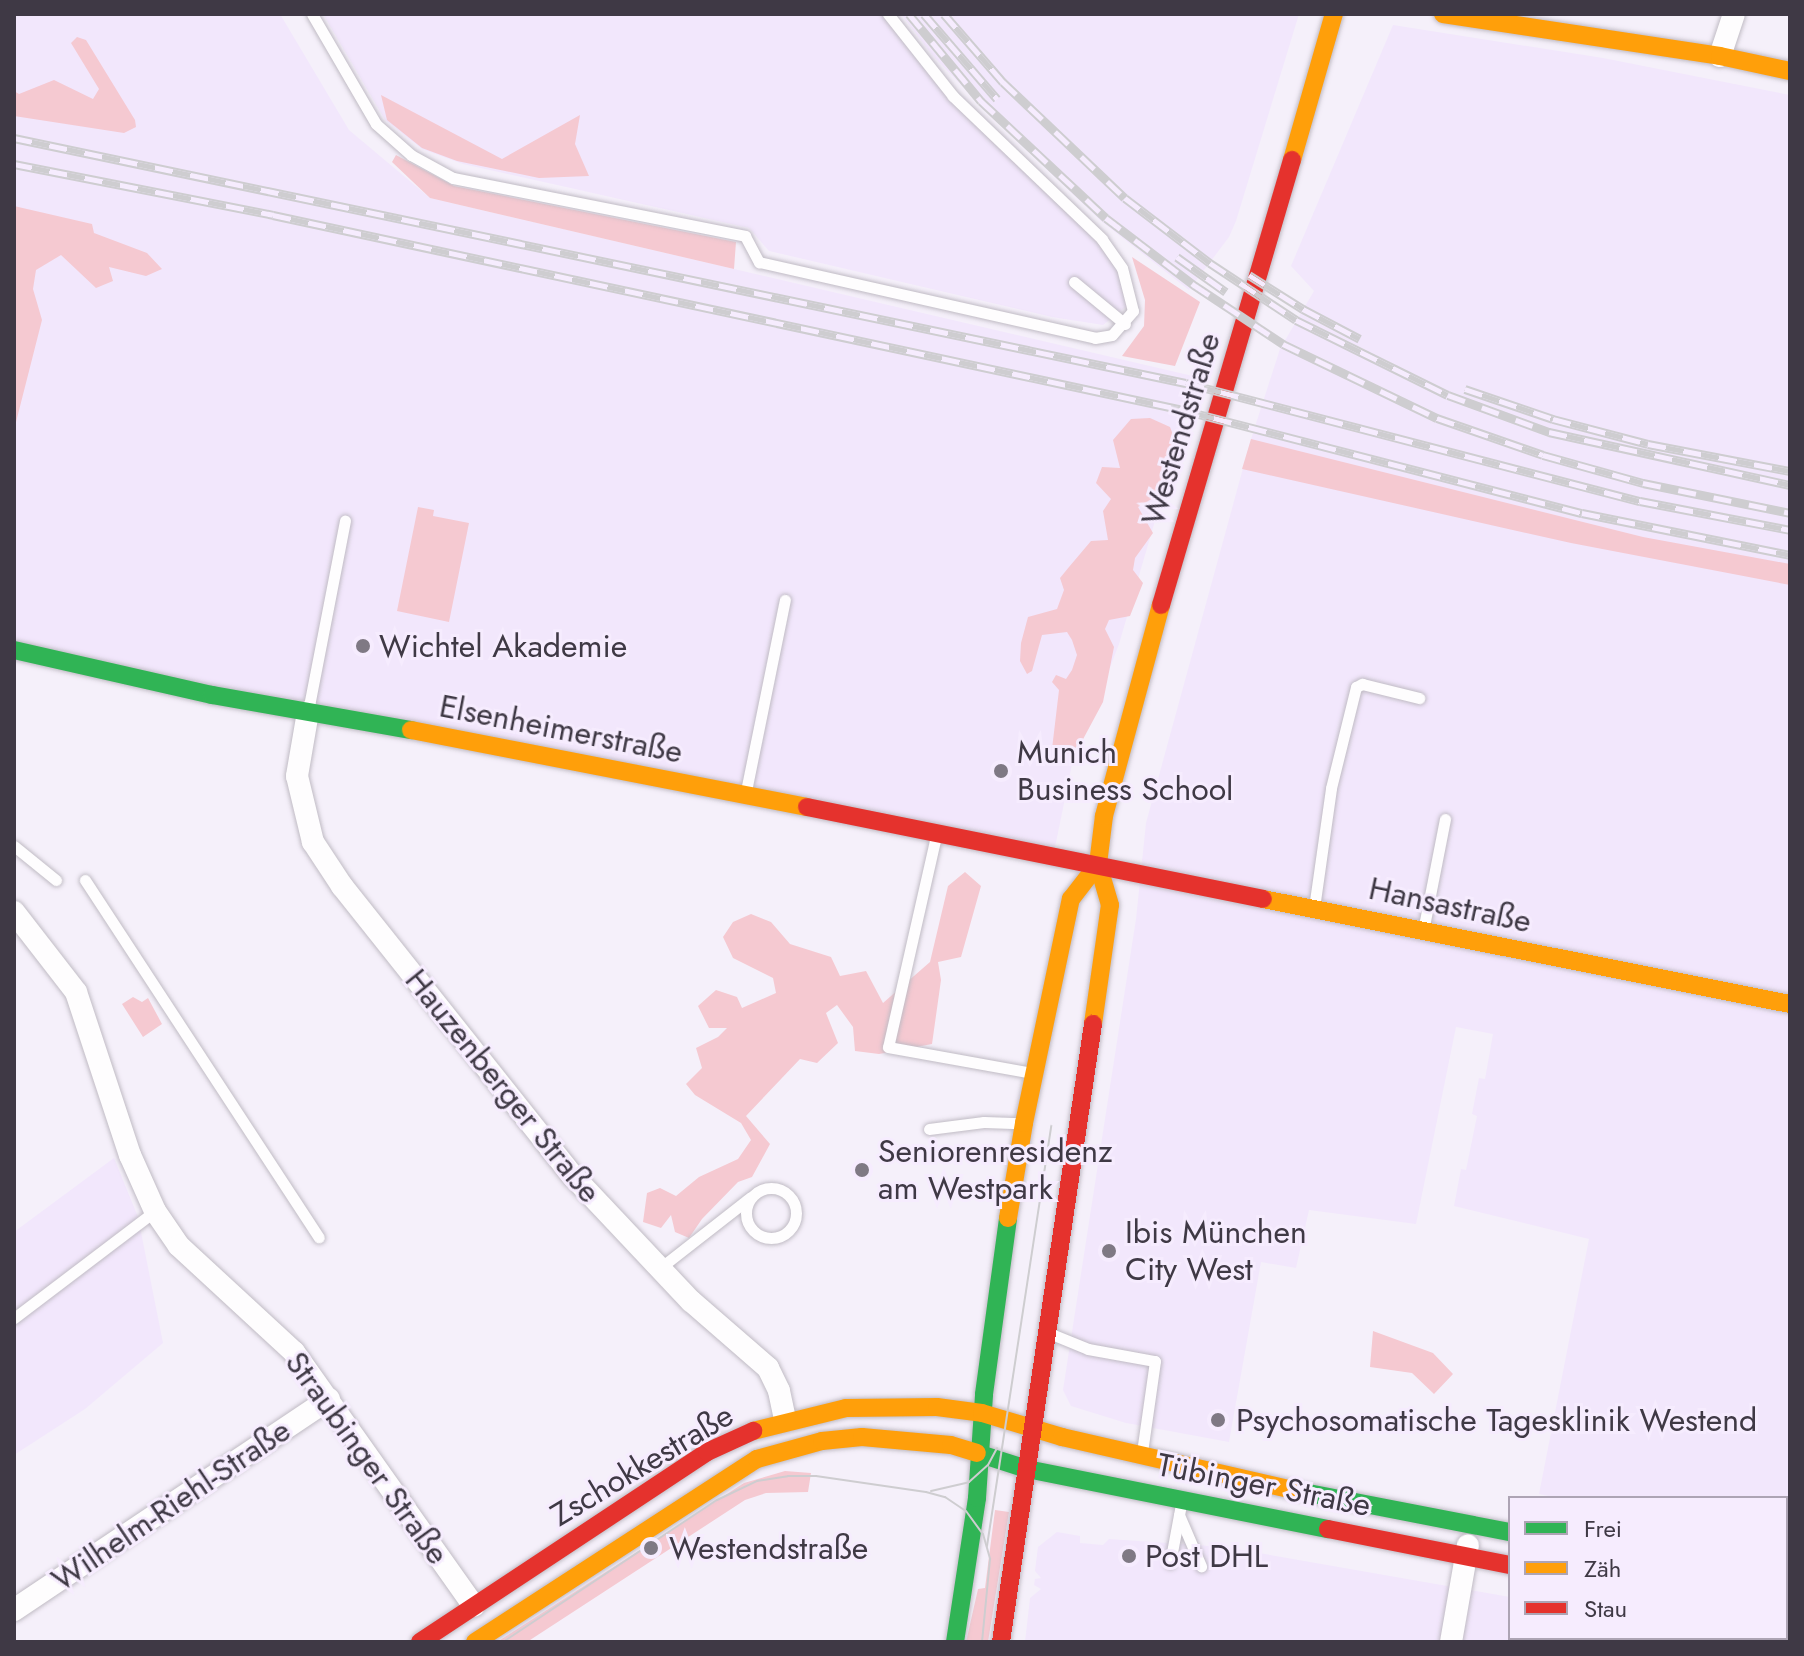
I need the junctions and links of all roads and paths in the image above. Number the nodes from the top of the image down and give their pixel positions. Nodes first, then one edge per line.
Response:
1 (312, 14) edge
2 (888, 14) edge
3 (1334, 14) edge
4 (1443, 14) edge
5 (1731, 22) edge
6 (1720, 56) junction
7 (1790, 71) edge
8 (1074, 282) dead end
9 (1125, 324) junction
10 (345, 521) dead end
11 (785, 600) dead end
12 (14, 650) edge
13 (1419, 698) dead end
14 (308, 712) junction
15 (745, 795) junction
16 (1445, 819) dead end
17 (936, 835) junction
18 (14, 846) edge
19 (1098, 864) junction
20 (56, 880) dead end
21 (85, 880) dead end
22 (1314, 908) junction
23 (14, 912) edge
24 (1423, 931) junction
25 (1790, 1004) edge
26 (1033, 1074) junction
27 (1024, 1123) junction
28 (929, 1129) dead end
29 (752, 1197) junction
30 (155, 1211) junction
31 (730, 1214) junction
32 (750, 1228) junction
33 (319, 1237) dead end
34 (660, 1268) junction
35 (14, 1318) edge
36 (1046, 1332) junction
37 (329, 1399) junction
38 (982, 1413) junction
39 (785, 1420) junction
40 (1023, 1424) junction
41 (980, 1453) junction
42 (1141, 1456) junction
43 (1006, 1462) joint
44 (1027, 1469) junction
45 (1180, 1507) junction
46 (1474, 1525) junction
47 (1508, 1532) edge
48 (1465, 1556) junction
49 (1170, 1563) dead end
50 (1508, 1565) edge
51 (1201, 1566) dead end
52 (474, 1606) junction
53 (14, 1610) edge
54 (420, 1642) edge
55 (475, 1642) edge
56 (955, 1642) edge
57 (1001, 1642) edge
58 (1451, 1642) edge

1 - 9 lane
2 - 9 lane
3 - 19 main road, Westendstraße
4 - 6 main road
5 - 6 street
6 - 7 main road
8 - 9 lane
10 - 14 lane
11 - 15 lane
12 - 14 main road, Elsenheimerstraße
13 - 22 lane
14 - 15 main road, Elsenheimerstraße
14 - 34 street, Hauzenberger Straße
15 - 17 main road, Elsenheimerstraße
16 - 24 lane
17 - 19 main road, Elsenheimerstraße
17 - 26 lane
18 - 20 lane
19 - 22 main road, Hansastraße
19 - 26 main road
19 - 36 main road, Westendstraße
21 - 33 lane
22 - 24 main road, Hansastraße
23 - 30 street, Straubinger Straße
24 - 25 main road, Hansastraße
26 - 27 main road
27 - 28 lane
27 - 38 main road
29 - 31 lane
29 - 32 lane
29 - 32 lane
30 - 35 lane
30 - 37 street, Straubinger Straße
31 - 32 lane
31 - 34 lane
34 - 39 street, Hauzenberger Straße
36 - 40 main road, Westendstraße
36 - 42 lane
37 - 52 street, Straubinger Straße
37 - 53 street, Wilhelm-Riehl-Straße
38 - 39 main road, Zschokkestraße
38 - 40 main road, Zschokkestraße
38 - 41 main road
39 - 52 main road, Zschokkestraße
40 - 42 main road, Tübinger Straße
40 - 44 main road, Westendstraße
41 - 43 main road, Zschokkestraße
41 - 55 main road, Zschokkestraße
41 - 56 main road
42 - 46 main road, Tübinger Straße
43 - 44 main road, Tübinger Straße
44 - 45 main road, Tübinger Straße
44 - 57 main road, Westendstraße
45 - 48 main road, Tübinger Straße
45 - 49 lane
45 - 51 lane
46 - 47 main road, Tübinger Straße
46 - 48 street
48 - 50 main road, Tübinger Straße
48 - 58 street
52 - 54 main road, Zschokkestraße

